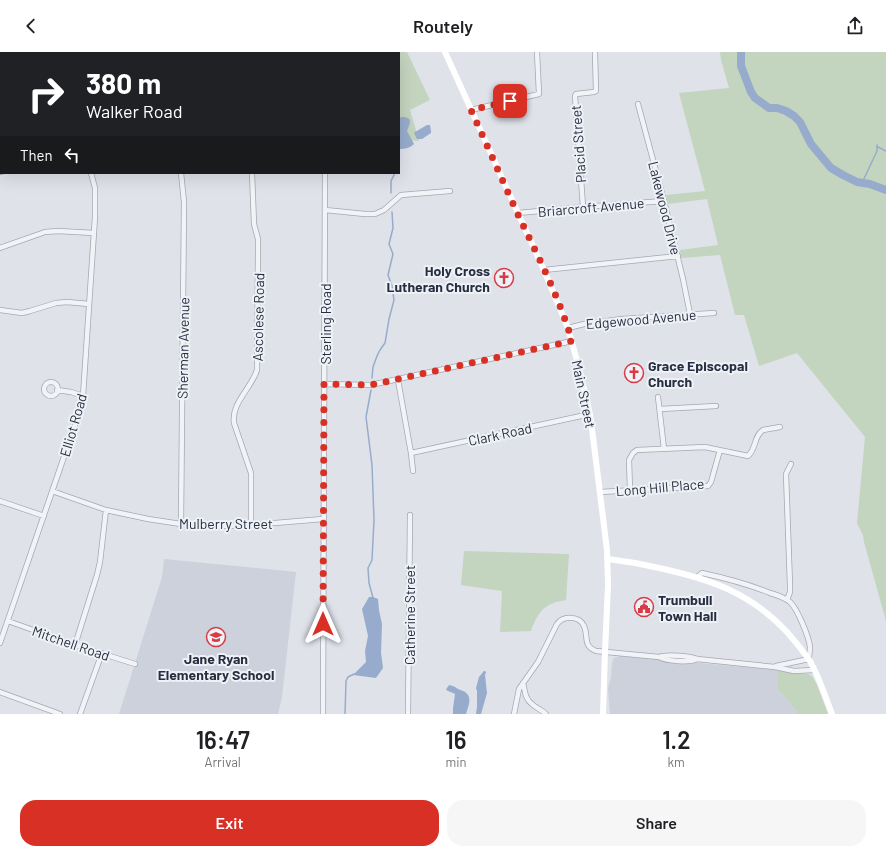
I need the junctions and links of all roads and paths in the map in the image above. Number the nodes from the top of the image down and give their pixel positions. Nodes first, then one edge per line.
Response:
1 (445, 52) edge
2 (537, 52) edge
3 (595, 52) edge
4 (638, 104) dead end
5 (471, 110) junction
6 (91, 174) edge
7 (181, 174) edge
8 (252, 174) edge
9 (325, 174) edge
10 (450, 191) dead end
11 (664, 201) junction
12 (583, 207) junction
13 (325, 210) junction
14 (518, 213) junction
15 (94, 233) junction
16 (0, 248) edge
17 (678, 256) junction
18 (544, 270) junction
19 (89, 304) junction
20 (0, 310) edge
21 (714, 313) dead end
22 (690, 314) junction
23 (568, 328) junction
24 (572, 341) junction
25 (398, 380) junction
26 (324, 384) junction
27 (57, 390) dead end
28 (83, 396) junction
29 (658, 397) dead end
30 (716, 406) dead end
31 (660, 409) junction
32 (590, 414) junction
33 (780, 427) dead end
34 (664, 449) junction
35 (720, 450) junction
36 (411, 453) junction
37 (791, 464) dead end
38 (413, 471) dead end
39 (630, 490) junction
40 (52, 491) junction
41 (600, 492) junction
42 (0, 501) edge
43 (106, 510) junction
44 (410, 515) dead end
45 (44, 516) junction
46 (323, 519) junction
47 (181, 524) junction
48 (251, 525) junction
49 (608, 560) junction
50 (697, 577) junction
51 (787, 600) junction
52 (8, 621) junction
53 (0, 643) edge
54 (75, 645) junction
55 (604, 652) junction
56 (102, 653) junction
57 (809, 659) junction
58 (135, 664) dead end
59 (775, 666) junction
60 (814, 670) junction
61 (523, 683) junction
62 (0, 692) edge
63 (60, 714) edge
64 (80, 714) edge
65 (323, 714) edge
66 (408, 714) edge
67 (514, 714) edge
68 (546, 714) edge
69 (603, 714) edge
70 (832, 714) edge

1 - 5 main road, Main Street
2 - 5 street
3 - 12 street, Placid Street
4 - 11 street, Lakewood Drive
5 - 14 main road, Main Street
6 - 15 street, Elliot Road
7 - 47 street, Sherman Avenue
8 - 48 street, Ascolese Road
9 - 13 street, Sterling Road
10 - 13 street
11 - 12 street, Briarcroft Avenue
11 - 17 street, Lakewood Drive
12 - 14 street, Briarcroft Avenue
13 - 26 street, Sterling Road
14 - 18 main road, Main Street
15 - 16 street
15 - 19 street, Elliot Road
17 - 18 street
17 - 22 street, Lakewood Drive
18 - 23 main road, Main Street
19 - 20 street
19 - 28 street, Elliot Road
21 - 22 street, Edgewood Avenue
22 - 23 street, Edgewood Avenue
23 - 24 main road, Main Street
24 - 25 street
24 - 32 main road, Main Street
25 - 26 street
25 - 36 street
26 - 46 street, Sterling Road
27 - 28 street
28 - 40 street, Elliot Road
29 - 31 street
30 - 31 street
31 - 34 street
32 - 36 street, Clark Road
32 - 41 main road, Main Street
33 - 35 street
34 - 35 street
34 - 39 street
35 - 39 street, Long Hill Place
36 - 38 street
37 - 51 street
39 - 41 street, Long Hill Place
40 - 43 street, Mulberry Street
40 - 45 street, Elliot Road
41 - 49 main road, Main Street
42 - 45 street
43 - 47 street, Mulberry Street
43 - 54 street
44 - 66 street, Catherine Street
45 - 52 street, Elliot Road
46 - 48 street, Mulberry Street
46 - 65 street, Sterling Road
47 - 48 street, Mulberry Street
49 - 50 main road
49 - 55 main road, Main Street
50 - 51 street
50 - 57 main road
51 - 57 street
52 - 53 street, Elliot Road
52 - 54 street, Mitchell Road
54 - 56 street, Mitchell Road
55 - 59 street
55 - 61 street
55 - 69 main road, Main Street
56 - 58 street, Mitchell Road
56 - 64 street
57 - 59 street
57 - 60 main road
59 - 60 street
60 - 70 main road
61 - 67 street
61 - 68 street
62 - 63 street

